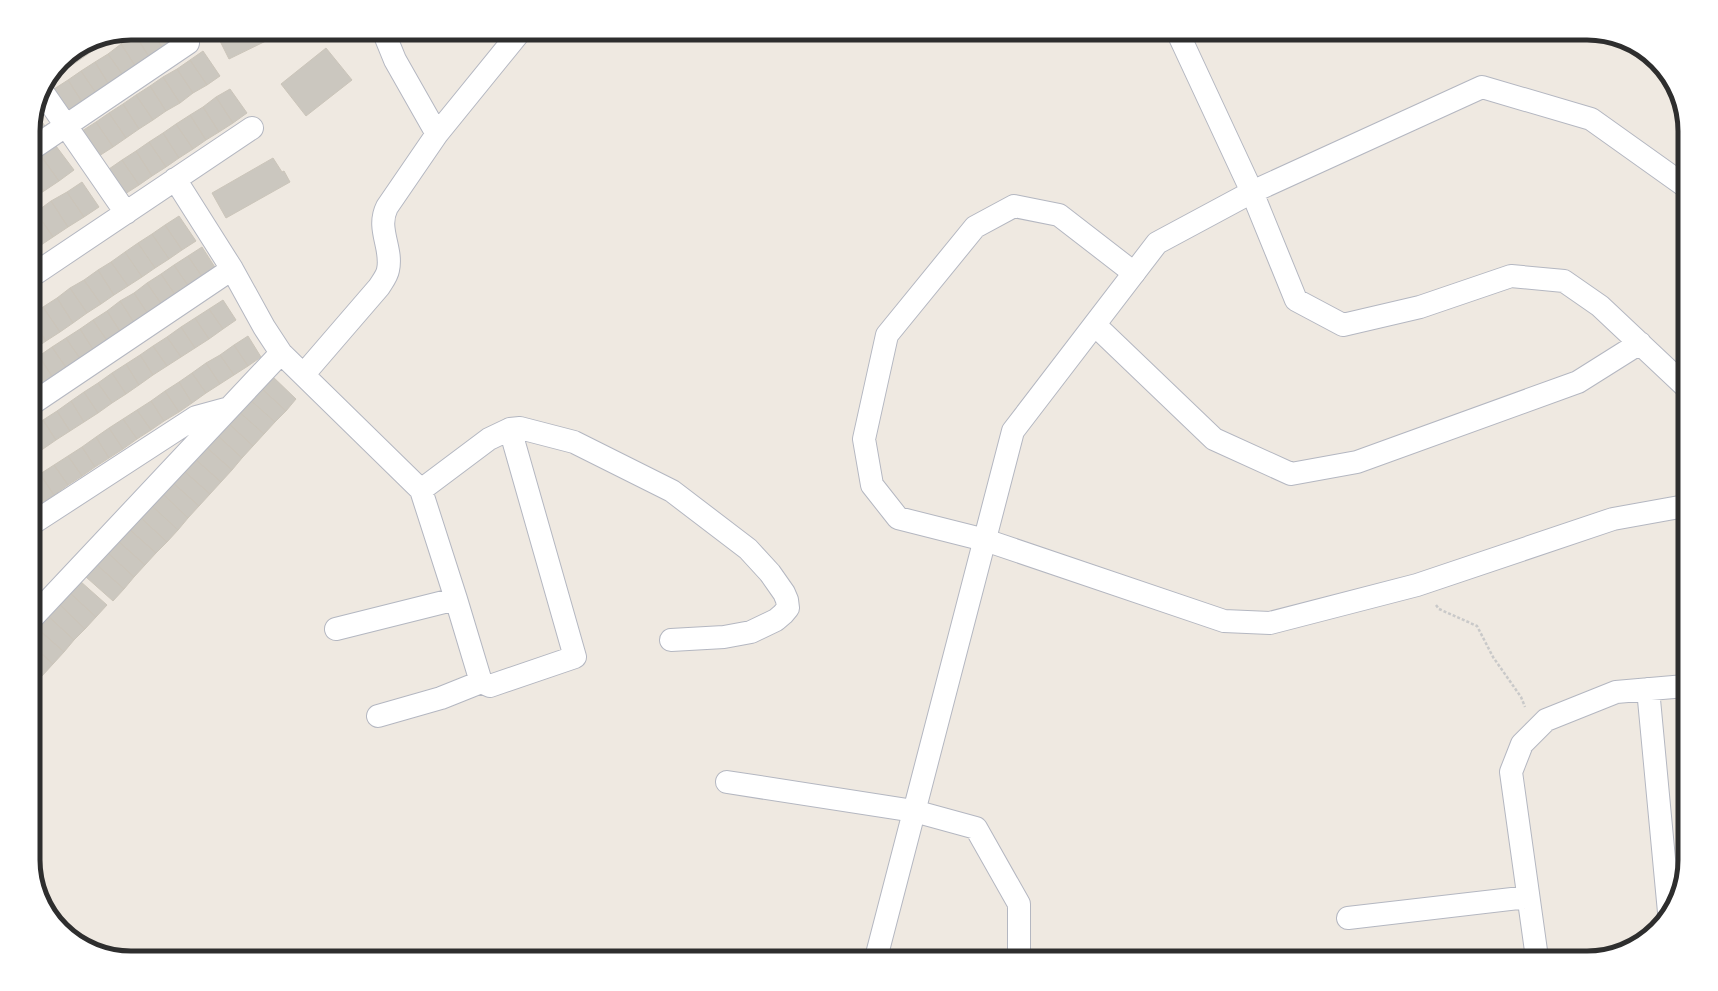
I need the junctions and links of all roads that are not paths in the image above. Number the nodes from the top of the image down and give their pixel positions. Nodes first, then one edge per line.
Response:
1 (387, 40) edge
2 (508, 40) edge
3 (1181, 40) edge
4 (188, 44) dead end
5 (46, 98) edge
6 (66, 126) junction
7 (252, 128) dead end
8 (437, 134) junction
9 (40, 143) edge
10 (175, 179) junction
11 (1678, 181) edge
12 (1252, 192) junction
13 (126, 213) junction
14 (232, 269) junction
15 (40, 270) edge
16 (1134, 273) junction
17 (1095, 325) junction
18 (1640, 343) junction
19 (281, 353) junction
20 (304, 374) junction
21 (1678, 379) edge
22 (40, 398) edge
23 (229, 408) junction
24 (510, 428) junction
25 (421, 490) junction
26 (1678, 507) edge
27 (40, 518) edge
28 (985, 540) junction
29 (456, 599) junction
30 (40, 603) edge
31 (336, 629) dead end
32 (671, 640) dead end
33 (481, 682) junction
34 (1678, 687) edge
35 (1648, 689) junction
36 (378, 716) dead end
37 (727, 782) dead end
38 (914, 811) junction
39 (1528, 897) junction
40 (1668, 901) edge
41 (1348, 918) dead end
42 (878, 951) edge
43 (1019, 951) edge
44 (1536, 951) edge

1 - 8 street
2 - 8 street
3 - 12 street
4 - 6 street
5 - 6 street
6 - 9 street
6 - 13 street
7 - 10 street
8 - 20 street
10 - 13 street
10 - 14 street
11 - 12 street
12 - 16 street
12 - 18 street
13 - 15 street
14 - 19 street
14 - 22 street
16 - 17 street
16 - 28 street
17 - 18 street
17 - 28 street
18 - 21 street
19 - 20 street
19 - 23 street
20 - 25 street
23 - 27 street
23 - 30 street
24 - 25 street
24 - 32 street
24 - 33 street
25 - 29 street
26 - 28 street
28 - 38 street
29 - 31 street
29 - 33 street
33 - 36 street
34 - 35 street
35 - 39 street
35 - 40 street
37 - 38 street
38 - 42 street
38 - 43 street
39 - 41 street
39 - 44 street

